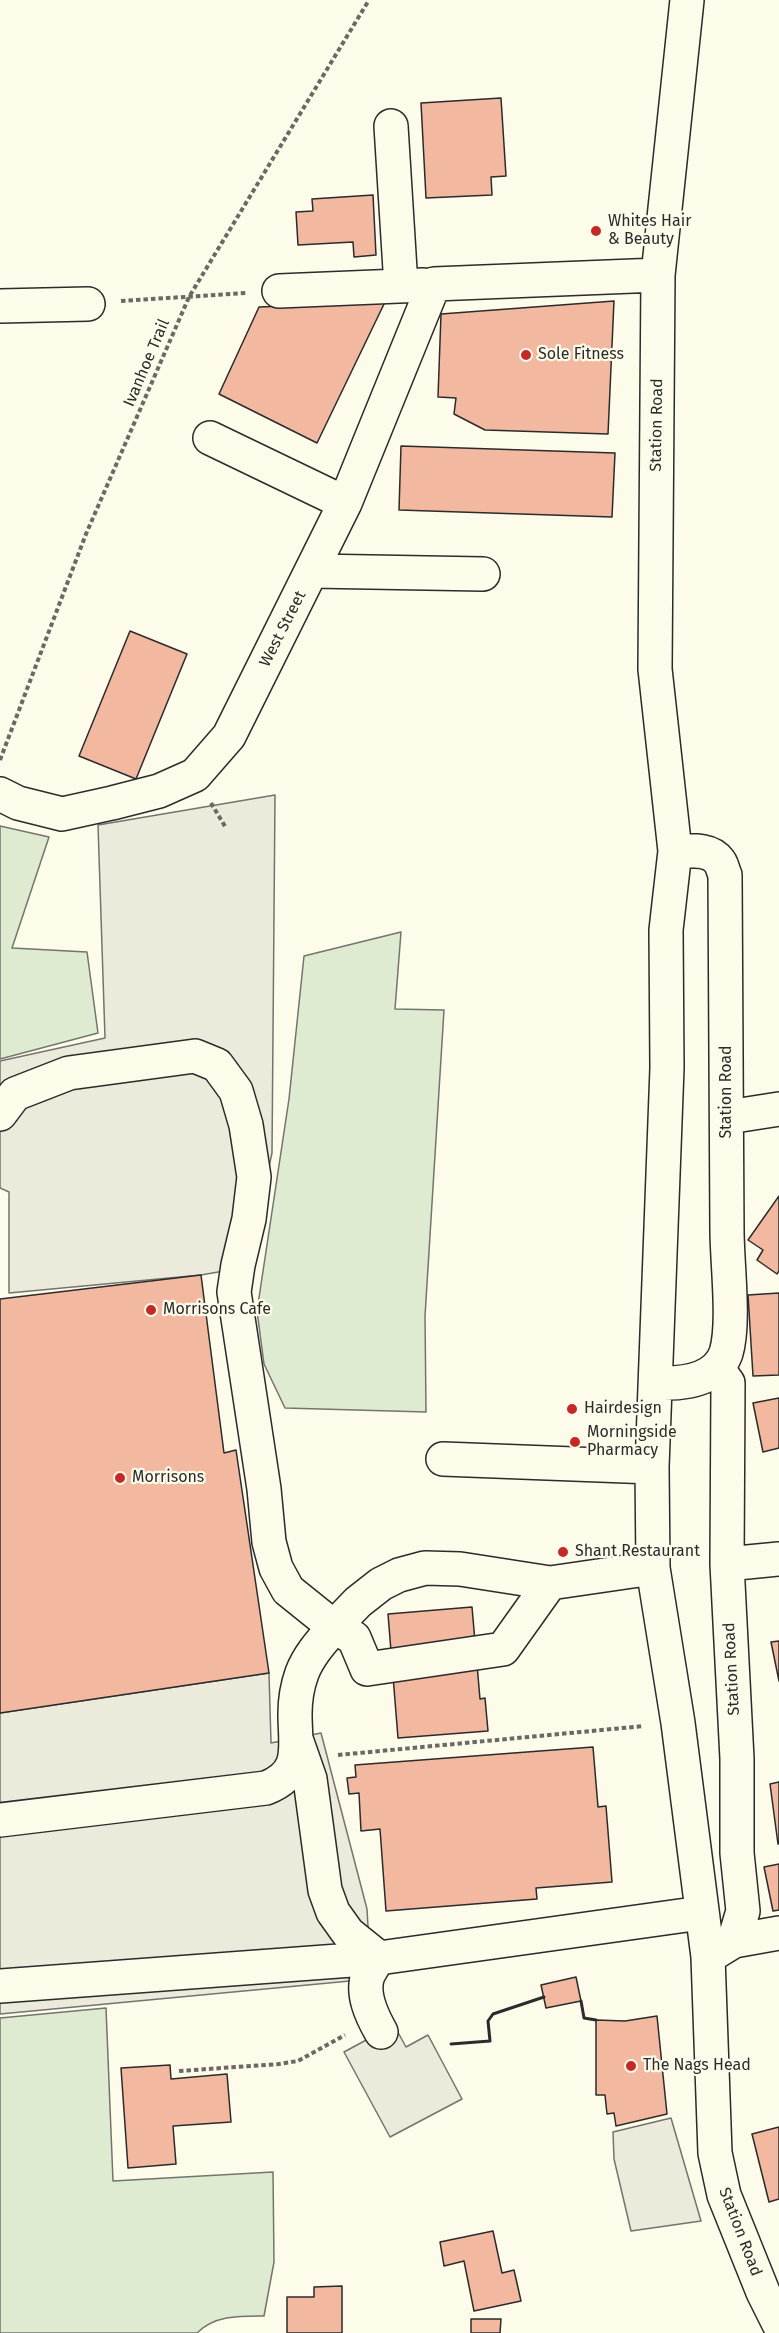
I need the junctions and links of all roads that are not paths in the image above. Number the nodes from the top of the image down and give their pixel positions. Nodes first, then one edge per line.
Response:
1 (687, 0) edge
2 (391, 126) dead end
3 (658, 275) junction
4 (434, 284) junction
5 (401, 286) junction
6 (265, 292) road end
7 (88, 304) dead end
8 (0, 306) edge
9 (210, 438) dead end
10 (345, 503) junction
11 (313, 571) junction
12 (483, 574) dead end
13 (0, 794) edge
14 (675, 851) junction
15 (779, 1109) edge
16 (0, 1114) edge
17 (728, 1117) junction
18 (717, 1368) junction
19 (656, 1383) junction
20 (443, 1459) dead end
21 (652, 1467) junction
22 (779, 1559) edge
23 (726, 1564) junction
24 (653, 1568) junction
25 (550, 1583) junction
26 (334, 1627) junction
27 (300, 1749) junction
28 (0, 1820) edge
29 (701, 1913) junction
30 (779, 1934) edge
31 (721, 1949) junction
32 (379, 1958) junction
33 (0, 1986) edge
34 (377, 2026) road end
35 (771, 2291) edge
36 (779, 2324) edge

1 - 3 street, Station Road
2 - 5 street
3 - 4 street
3 - 14 street, Station Road
4 - 5 street
4 - 10 street, West Street
5 - 6 street
7 - 8 street
9 - 10 street
10 - 11 street, West Street
11 - 12 street
11 - 13 street, West Street
14 - 17 street, Station Road
14 - 19 street, Station Road
15 - 17 street
16 - 26 street
17 - 18 street, Station Road
18 - 19 street
18 - 23 street, Station Road
19 - 21 street, Station Road
20 - 21 street
21 - 24 street, Station Road
22 - 23 street
23 - 31 street, Station Road
24 - 25 street
24 - 29 street, Station Road
25 - 26 street
25 - 26 street
26 - 27 street
27 - 28 street
27 - 32 street
29 - 31 street, Station Road
29 - 32 street
30 - 31 street
31 - 35 street, Station Road
32 - 33 street
32 - 34 street
35 - 36 street, Station Road

